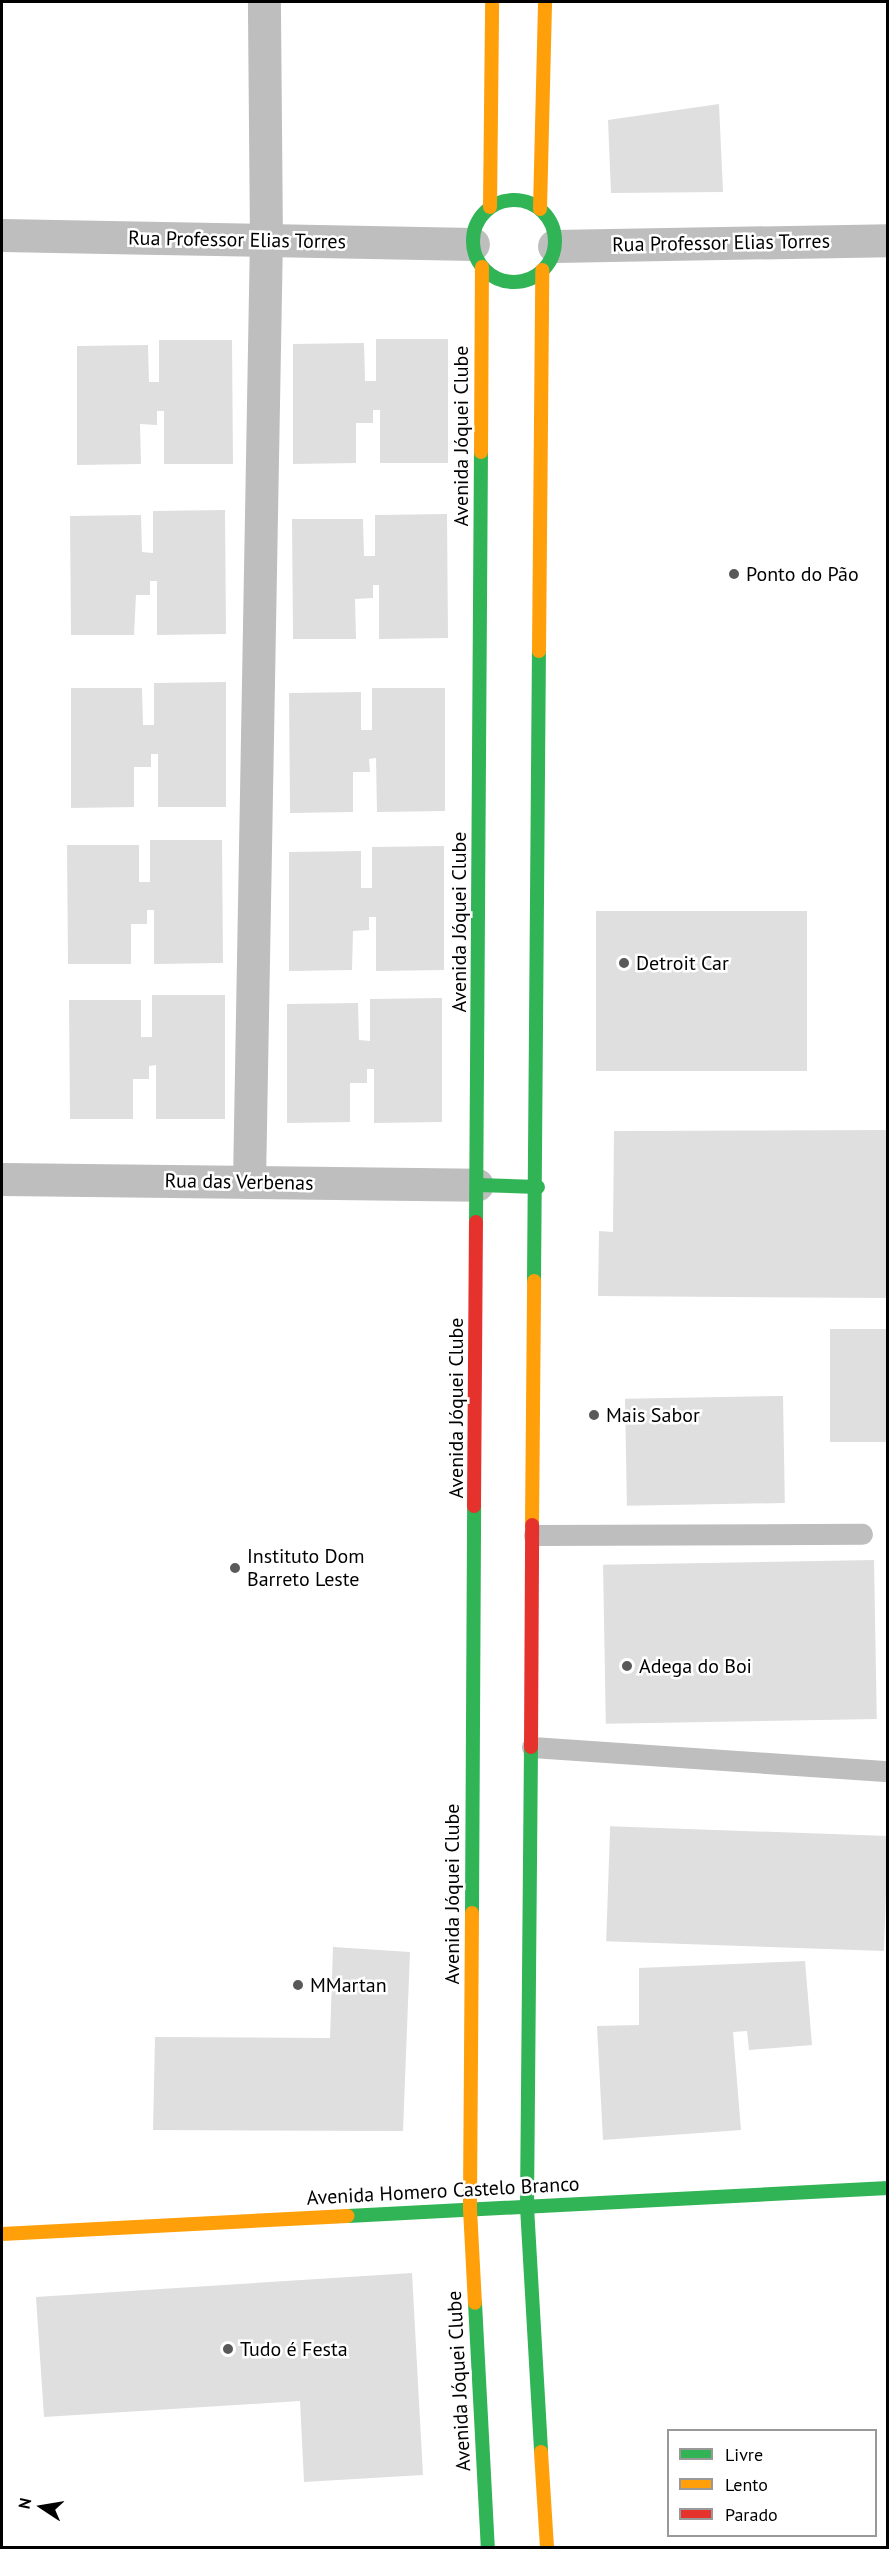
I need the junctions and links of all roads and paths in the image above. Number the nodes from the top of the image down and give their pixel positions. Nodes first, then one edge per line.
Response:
1 (264, 2) edge
2 (492, 2) edge
3 (544, 2) edge
4 (490, 207) junction
5 (540, 209) junction
6 (2, 235) edge
7 (888, 240) edge
8 (266, 241) junction
9 (477, 256) junction
10 (548, 258) junction
11 (2, 1179) edge
12 (249, 1182) junction
13 (477, 1185) junction
14 (538, 1187) junction
15 (862, 1534) dead end
16 (534, 1535) junction
17 (532, 1747) junction
18 (888, 1771) edge
19 (888, 2188) edge
20 (527, 2206) junction
21 (470, 2209) junction
22 (2, 2234) edge
23 (488, 2547) edge
24 (547, 2547) edge

1 - 8 street
2 - 4 main road, Avenida Jóquei Clube
3 - 5 main road
4 - 5 main road
4 - 9 main road, Avenida Jóquei Clube
5 - 10 main road
6 - 8 street, Rua Professor Elias Torres
7 - 10 street, Rua Professor Elias Torres
8 - 9 street, Rua Professor Elias Torres
8 - 12 street
9 - 10 main road
9 - 13 main road, Avenida Jóquei Clube
10 - 14 main road
11 - 12 street, Rua das Verbenas
12 - 13 street, Rua das Verbenas
13 - 14 main road
13 - 21 main road, Avenida Jóquei Clube
14 - 16 main road
15 - 16 lane
16 - 17 main road
17 - 18 lane
17 - 20 main road
19 - 20 main road, Avenida Homero Castelo Branco
20 - 21 main road, Avenida Homero Castelo Branco
20 - 24 main road
21 - 22 main road, Avenida Homero Castelo Branco
21 - 23 main road, Avenida Jóquei Clube

